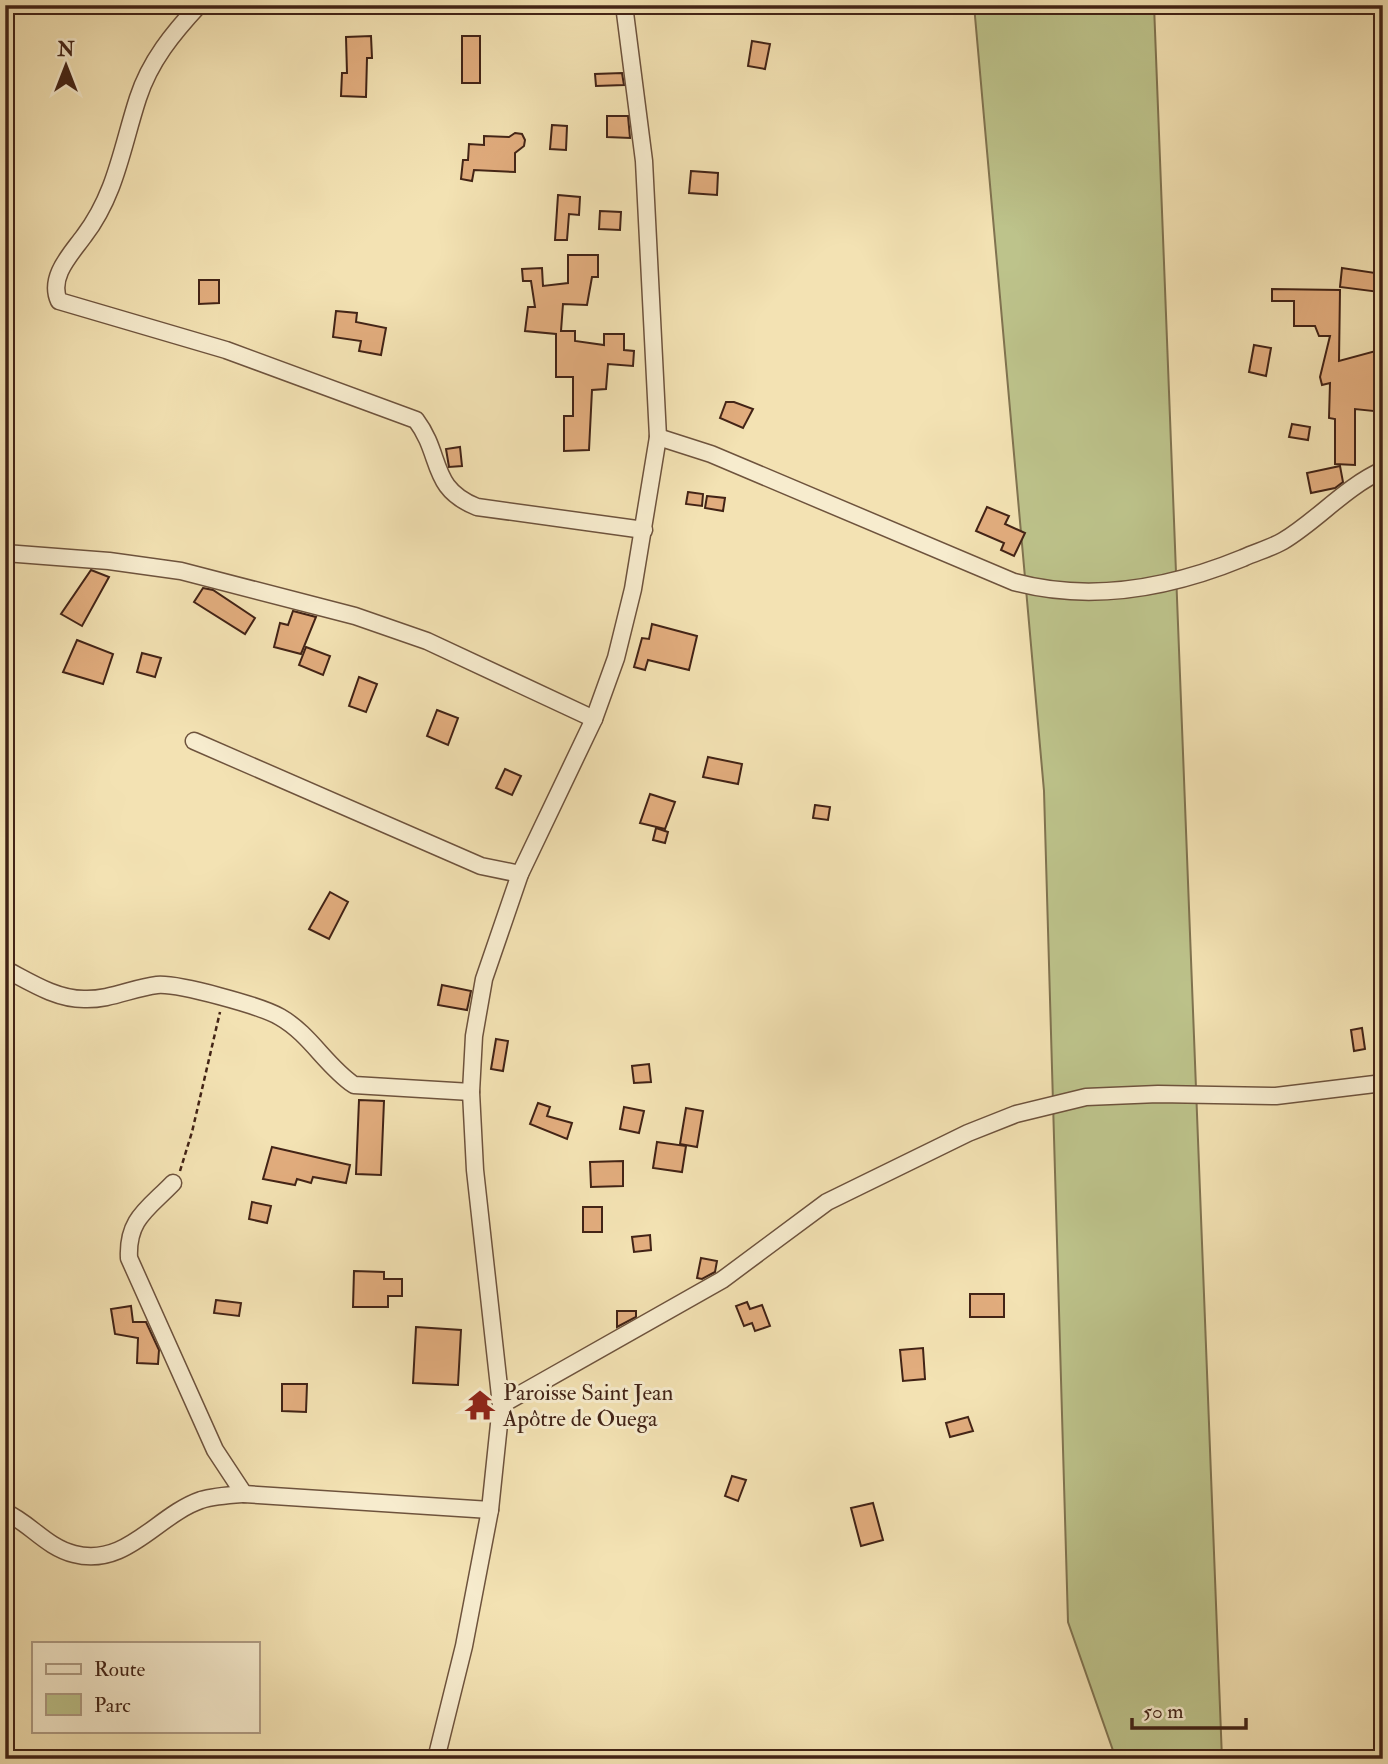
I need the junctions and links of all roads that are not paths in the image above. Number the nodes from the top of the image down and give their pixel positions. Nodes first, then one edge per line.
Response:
1 (199, 5) edge
2 (624, 5) edge
3 (658, 437) junction
4 (1383, 470) edge
5 (644, 530) junction
6 (5, 553) edge
7 (594, 719) junction
8 (194, 741) dead end
9 (520, 874) junction
10 (5, 969) edge
11 (1383, 1083) edge
12 (471, 1092) junction
13 (173, 1184) road end
14 (500, 1405) junction
15 (244, 1494) junction
16 (490, 1510) junction
17 (5, 1512) edge
18 (436, 1759) edge

1 - 5 street
2 - 3 street
3 - 4 street
3 - 5 street
5 - 7 street
6 - 7 street
7 - 9 street
8 - 9 street
9 - 12 street
10 - 12 street
11 - 14 street
12 - 14 street
13 - 15 street
14 - 16 street
15 - 16 street
15 - 17 street
16 - 18 street

